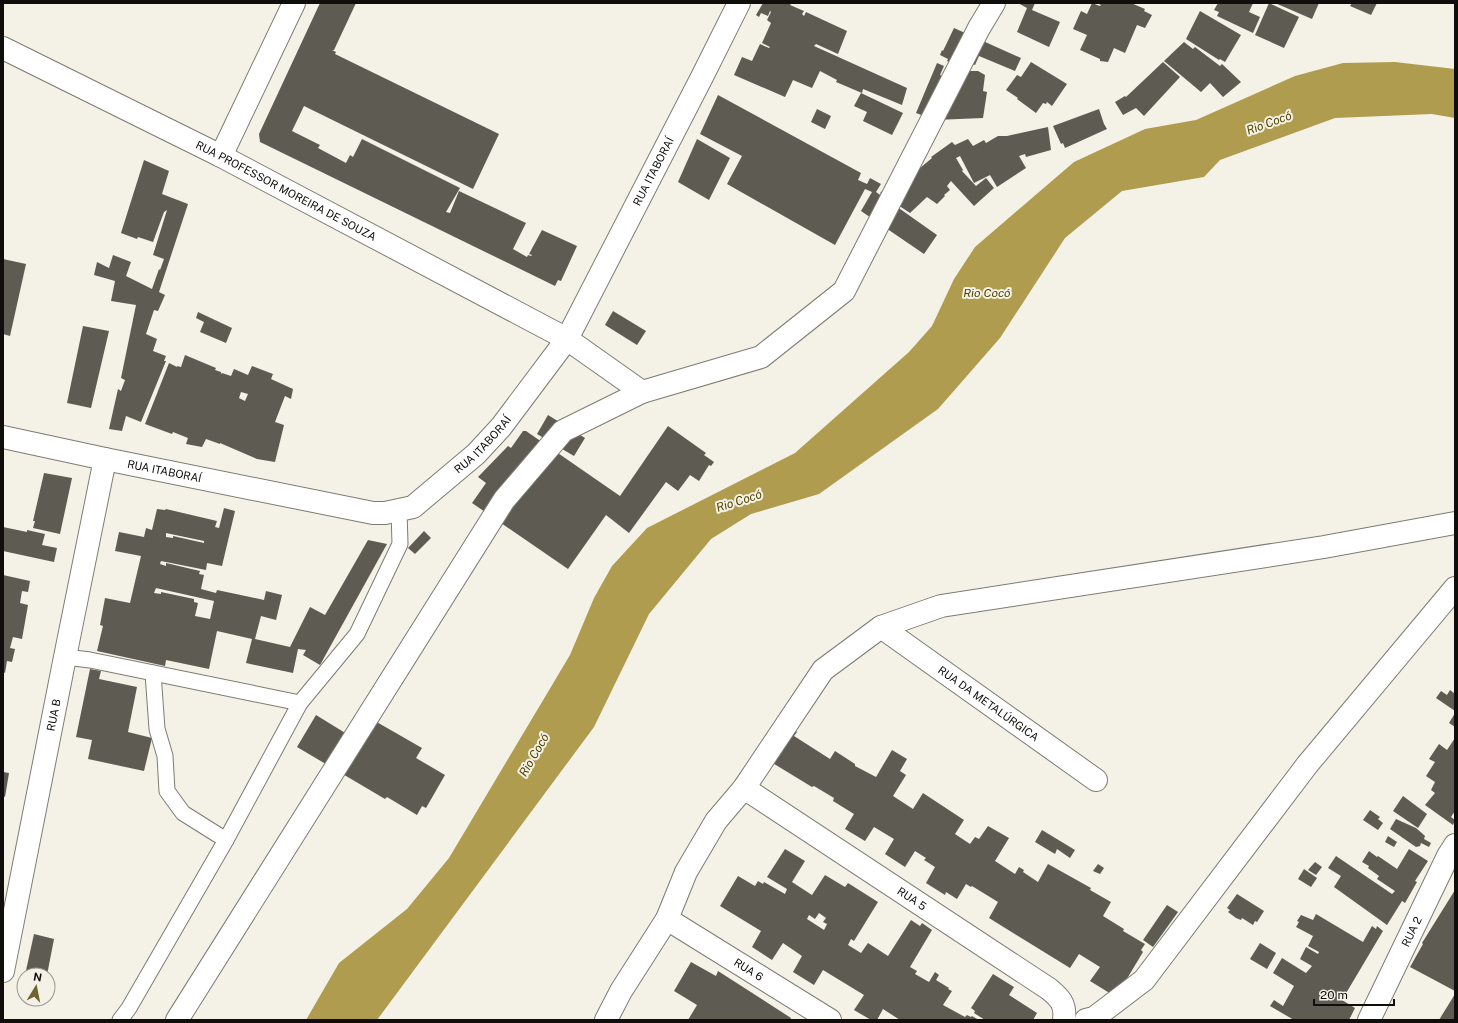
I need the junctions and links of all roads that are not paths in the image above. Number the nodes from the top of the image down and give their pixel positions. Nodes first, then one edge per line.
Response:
1 (294, 3) edge
2 (739, 3) edge
3 (994, 3) edge
4 (3, 48) edge
5 (221, 156) junction
6 (567, 338) junction
7 (642, 392) junction
8 (3, 437) edge
9 (105, 459) junction
10 (400, 511) junction
11 (1455, 523) edge
12 (1455, 588) edge
13 (881, 627) junction
14 (64, 657) junction
15 (153, 673) junction
16 (300, 703) junction
17 (1096, 780) dead end
18 (744, 788) junction
19 (226, 840) junction
20 (1453, 854) edge
21 (666, 919) junction
22 (3, 971) edge
23 (1376, 1017) edge
24 (120, 1020) edge
25 (177, 1020) edge
26 (606, 1020) edge
27 (830, 1020) edge
28 (1064, 1020) edge
29 (1086, 1020) edge

1 - 5 street
2 - 6 street, RUA ITABORAÍ
3 - 7 street
4 - 5 street, RUA PROFESSOR MOREIRA DE SOUZA
5 - 6 street, RUA PROFESSOR MOREIRA DE SOUZA
6 - 7 street, RUA PROFESSOR MOREIRA DE SOUZA
6 - 10 street, RUA ITABORAÍ
7 - 25 street
8 - 9 street, RUA ITABORAÍ
9 - 10 street, RUA ITABORAÍ
9 - 14 street, RUA B
10 - 16 lane
11 - 13 street
12 - 29 street
13 - 17 street, RUA DA METALÚRGICA
13 - 18 street
14 - 15 lane
14 - 22 street, RUA B
15 - 16 lane
15 - 19 lane
16 - 19 lane
18 - 21 street
18 - 28 street, RUA 5
19 - 24 lane
20 - 23 street, RUA 2
21 - 26 street
21 - 27 street, RUA 6

